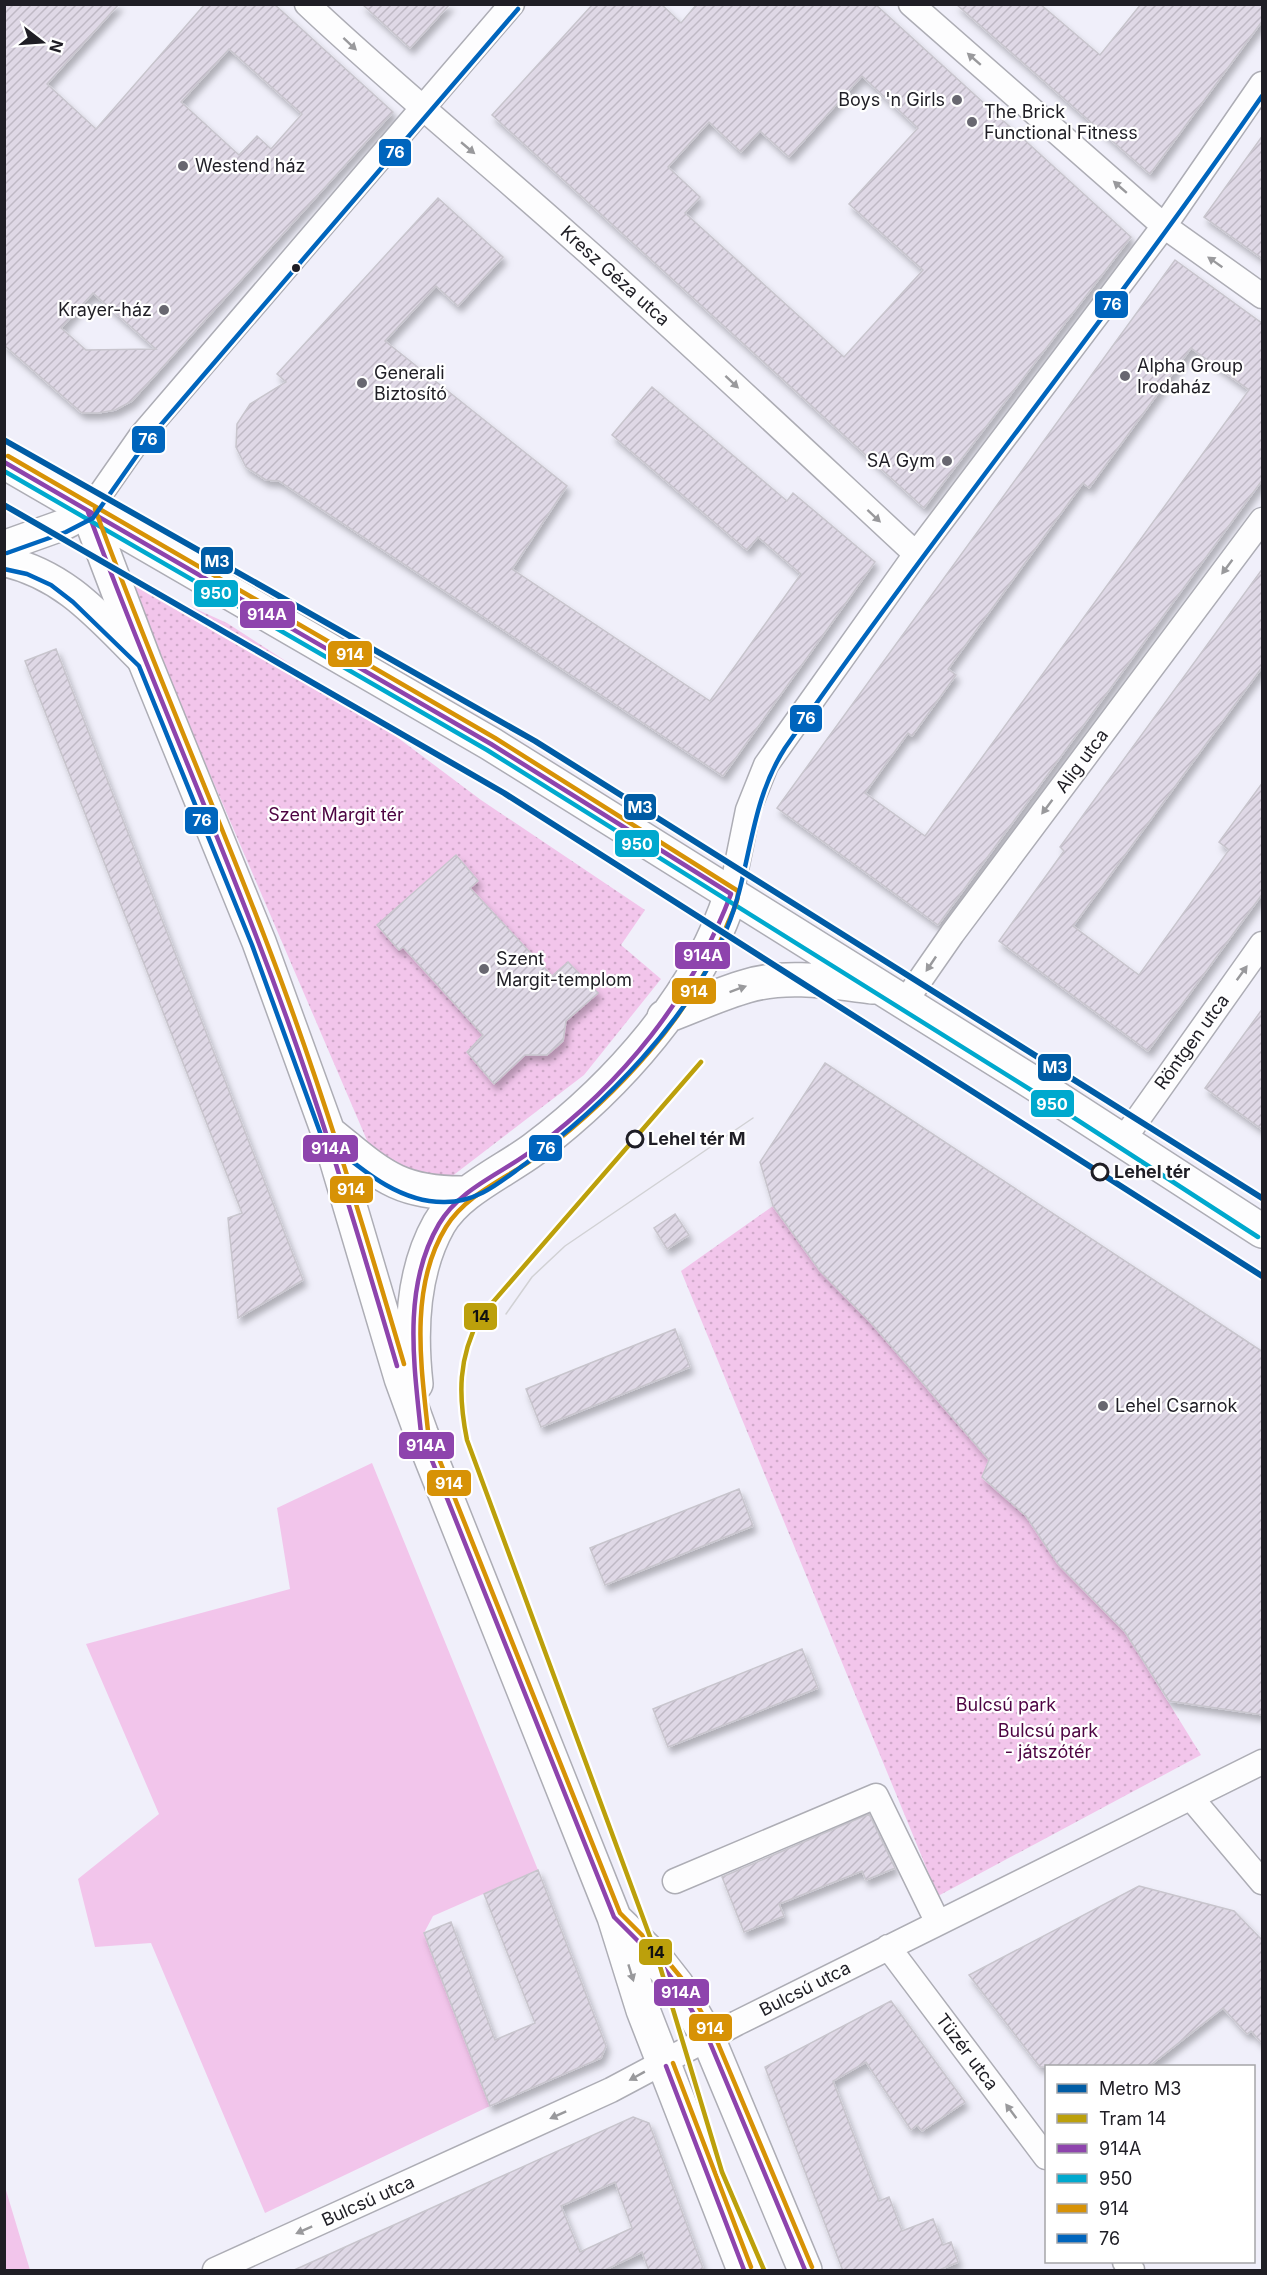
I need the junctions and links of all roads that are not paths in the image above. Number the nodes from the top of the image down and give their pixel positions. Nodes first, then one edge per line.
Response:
1 (307, 4) edge
2 (512, 4) edge
3 (911, 4) edge
4 (1263, 84) edge
5 (423, 110) junction
6 (1164, 226) junction
7 (1263, 296) edge
8 (4, 462) edge
9 (88, 512) junction
10 (1263, 520) edge
11 (4, 546) edge
12 (916, 554) junction
13 (4, 561) edge
14 (145, 663) junction
15 (731, 894) junction
16 (1263, 944) edge
17 (893, 996) junction
18 (664, 1017) junction
19 (328, 1132) junction
20 (1123, 1140) junction
21 (465, 1193) junction
22 (1263, 1231) edge
23 (421, 1433) junction
24 (1263, 1762) edge
25 (1192, 1799) junction
26 (675, 1881) dead end
27 (1263, 1882) edge
28 (614, 1917) junction
29 (938, 1923) junction
30 (888, 1947) junction
31 (708, 2038) junction
32 (664, 2061) junction
33 (1045, 2154) edge
34 (215, 2271) edge
35 (744, 2271) edge
36 (805, 2271) edge

1 -> 5 street, Kresz Géza utca
2 - 5 street
6 -> 3 street
4 - 6 street
5 - 9 street
5 -> 12 street, Kresz Géza utca
7 -> 6 street
6 - 12 street
8 - 9 main road
9 - 11 street
9 - 14 main road
9 - 15 main road
10 -> 17 street, Alig utca
12 - 15 street
13 - 14 street
14 - 19 main road
15 - 17 main road
15 - 18 main road
20 -> 16 street, Röntgen utca
18 -> 17 main road
17 - 20 main road
18 - 21 main road
19 - 21 main road
19 - 23 main road
20 - 22 main road
21 - 23 main road
23 - 28 main road
24 - 25 street, Bulcsú utca
25 - 27 street
25 - 29 street, Bulcsú utca
26 - 29 street
28 - 31 main road
28 -> 32 main road
29 - 30 street, Bulcsú utca
30 - 31 street, Bulcsú utca
33 -> 30 street, Tüzér utca
31 - 32 street, Bulcsú utca
31 - 36 main road
32 -> 34 street, Bulcsú utca
32 - 35 main road

